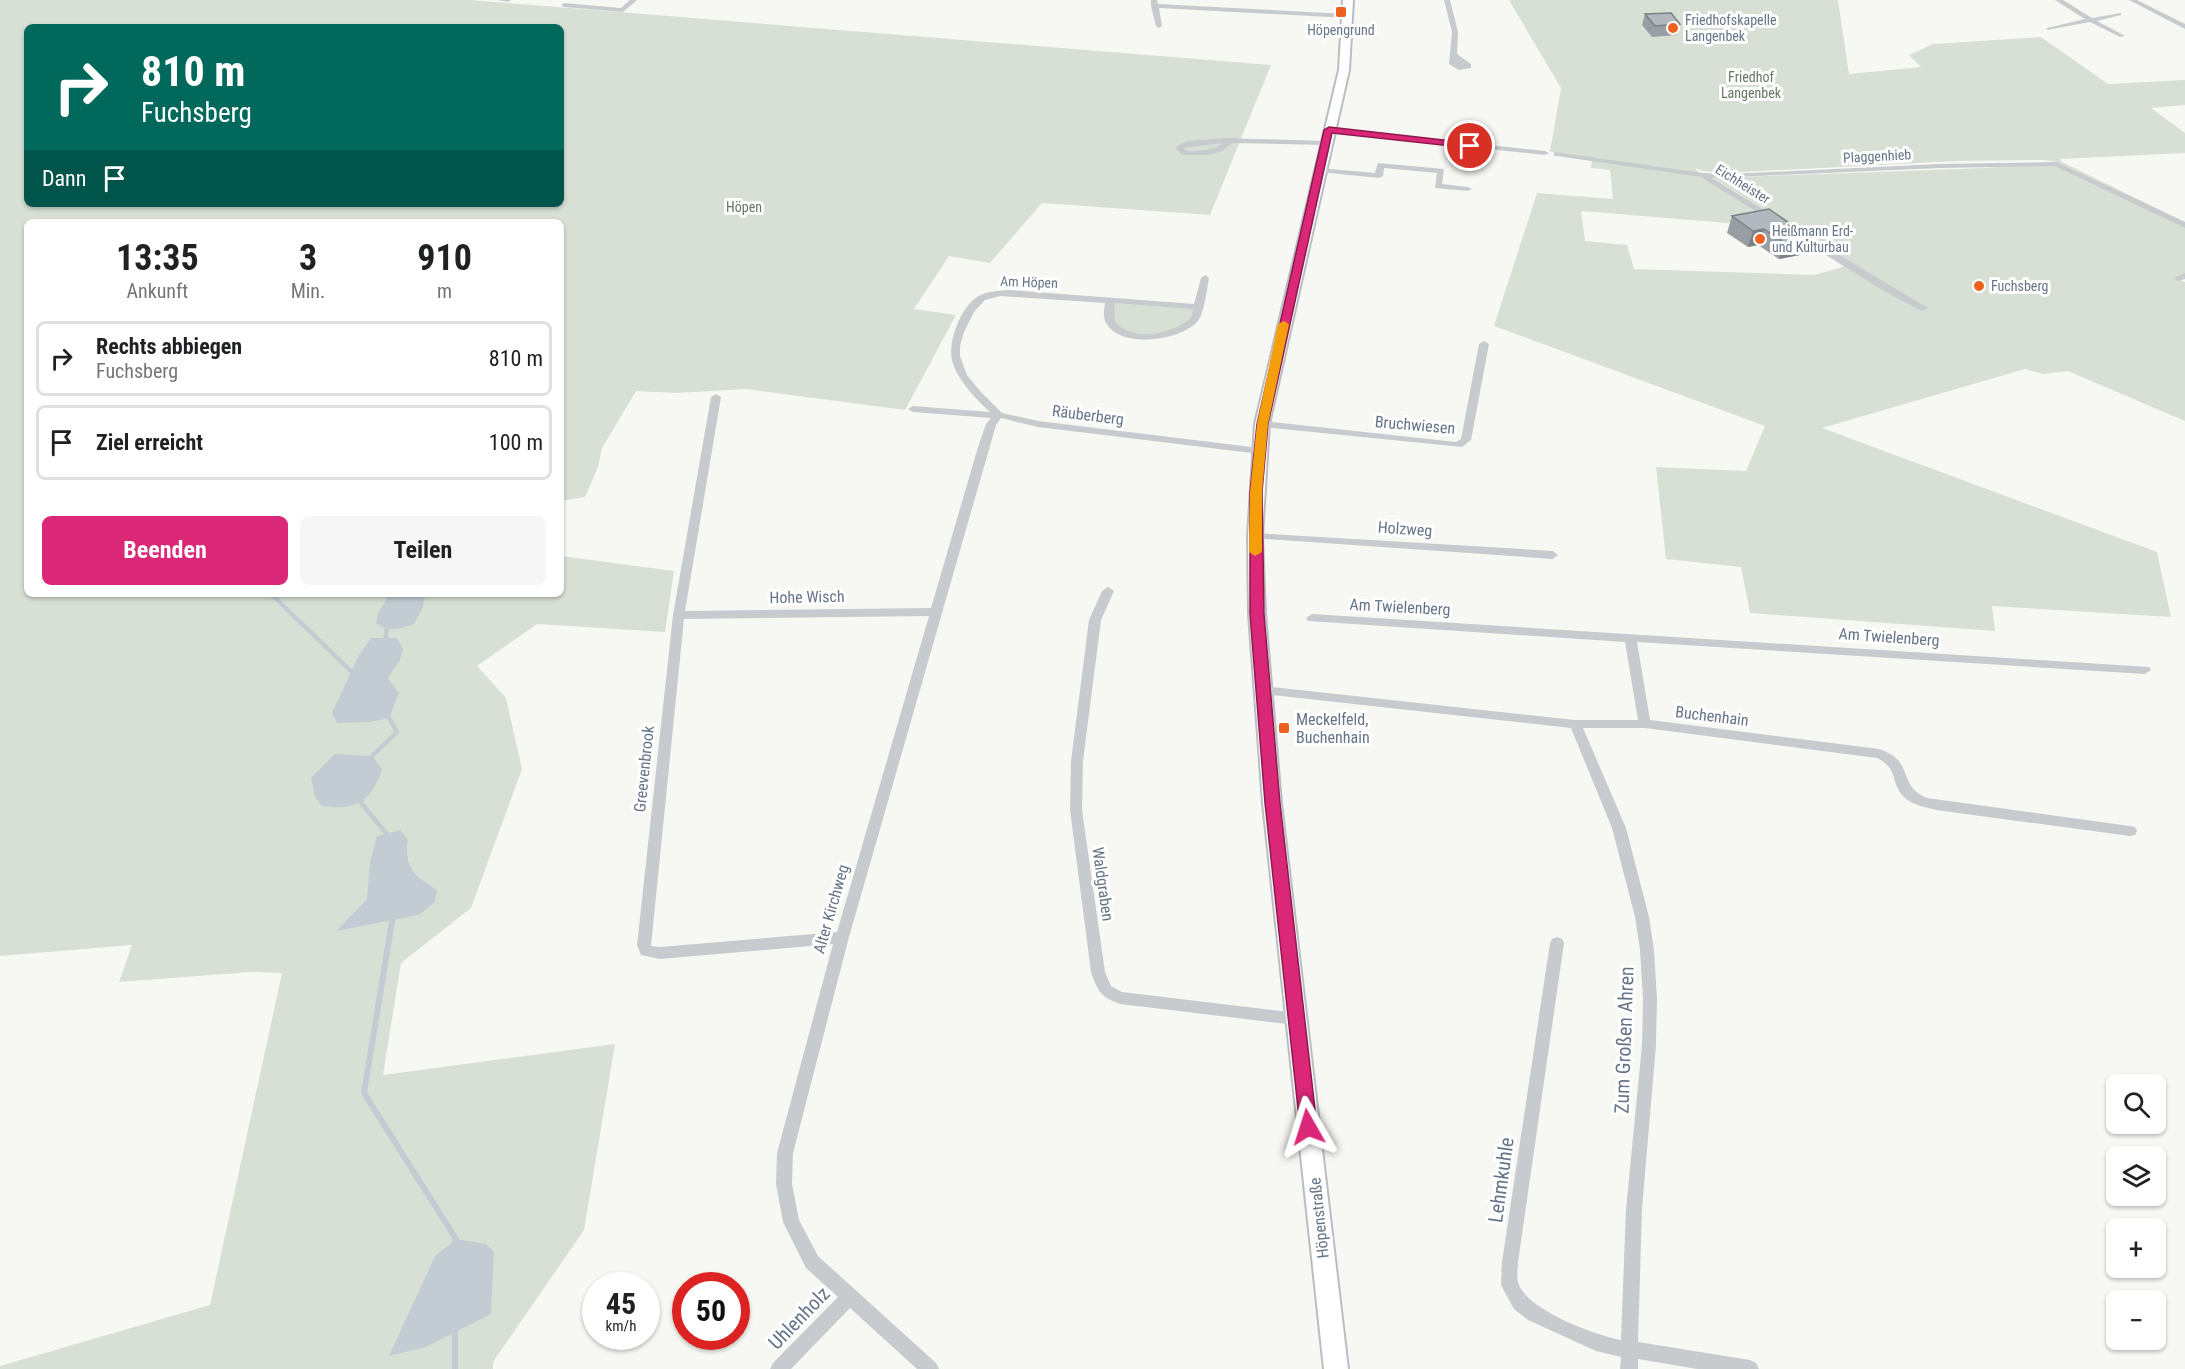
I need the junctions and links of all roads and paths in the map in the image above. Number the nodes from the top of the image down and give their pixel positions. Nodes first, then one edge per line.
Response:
1 (500, 0) edge
2 (508, 0) edge
3 (634, 0) edge
4 (1348, 0) edge
5 (1447, 0) edge
6 (2058, 0) edge
7 (2132, 0) edge
8 (1154, 3) edge
9 (564, 5) dead end
10 (2119, 14) dead end
11 (1348, 16) junction
12 (2089, 20) junction
13 (1159, 26) dead end
14 (2185, 27) edge
15 (2049, 29) dead end
16 (2122, 36) dead end
17 (1454, 55) dead end
18 (1329, 130) junction
19 (1229, 142) junction
20 (1325, 143) junction
21 (1545, 153) dead end
22 (1557, 154) dead end
23 (1319, 170) junction
24 (1703, 175) junction
25 (1468, 189) dead end
26 (1783, 225) edge
27 (2185, 225) edge
28 (1792, 231) edge
29 (1205, 278) dead end
30 (1110, 300) junction
31 (1198, 307) junction
32 (1923, 308) dead end
33 (1484, 344) dead end
34 (716, 397) dead end
35 (913, 409) dead end
36 (999, 415) junction
37 (1262, 424) junction
38 (1260, 451) junction
39 (1255, 536) junction
40 (1554, 555) dead end
41 (1108, 591) dead end
42 (935, 612) junction
43 (680, 615) junction
44 (1312, 618) dead end
45 (1630, 637) junction
46 (2145, 670) dead end
47 (1263, 690) junction
48 (1575, 724) junction
49 (1645, 724) junction
50 (2130, 831) dead end
51 (842, 937) junction
52 (1557, 943) dead end
53 (1296, 1019) junction
54 (849, 1297) junction
55 (1628, 1350) junction
56 (779, 1369) edge
57 (930, 1369) edge
58 (1336, 1369) edge
59 (1629, 1369) edge
60 (1750, 1369) edge

1 - 2 street
3 - 9 street
4 - 11 main road, Höpenstraße
5 - 17 street
6 - 12 street
7 - 14 street
8 - 11 street
8 - 13 street
10 - 12 street
11 - 18 main road, Höpenstraße
12 - 15 street
12 - 16 street
18 - 20 main road, Höpenstraße
18 - 21 street
19 - 19 street
19 - 20 street
20 - 23 main road, Höpenstraße
22 - 24 street, Plaggenhieb
23 - 25 street
23 - 37 main road, Höpenstraße
24 - 26 street, Eichheister
24 - 27 street, Plaggenhieb
28 - 32 street
29 - 31 street
30 - 31 street, Am Höpen
30 - 31 street
30 - 36 street, Am Höpen
33 - 37 street, Bruchwiesen
34 - 43 street, Greevenbrook
35 - 36 street, Räuberberg
36 - 38 street, Räuberberg
36 - 42 street, Alter Kirchweg
37 - 38 main road, Höpenstraße
38 - 39 main road, Höpenstraße
39 - 40 street, Holzweg
39 - 47 main road, Höpenstraße
41 - 53 street, Waldgraben
42 - 43 street, Hohe Wisch
42 - 51 street, Alter Kirchweg
43 - 51 street, Greevenbrook
44 - 45 street, Am Twielenberg
45 - 46 street, Am Twielenberg
45 - 49 street
47 - 48 street, Buchenhain
47 - 53 main road, Höpenstraße
48 - 49 street, Buchenhain
48 - 55 street, Zum Großen Ahren
49 - 50 street, Buchenhain
51 - 54 street, Alter Kirchweg
52 - 55 street, Lehmkuhle
53 - 58 main road, Höpenstraße
54 - 56 street, Uhlenholz
54 - 57 street, Alter Kirchweg
55 - 59 street, Zum Großen Ahren
55 - 60 street, Lehmkuhle

